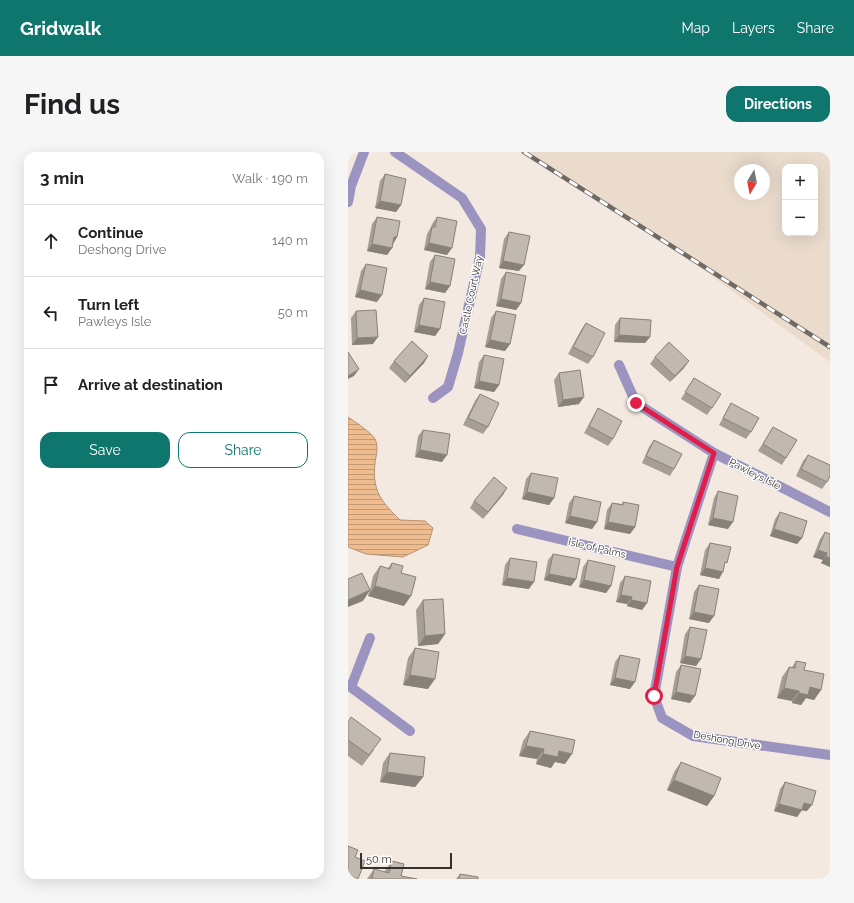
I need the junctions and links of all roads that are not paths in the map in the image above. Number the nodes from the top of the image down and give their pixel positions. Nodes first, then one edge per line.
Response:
1 (364, 152) edge
2 (395, 152) edge
3 (348, 202) edge
4 (619, 365) dead end
5 (433, 398) dead end
6 (714, 453) junction
7 (830, 512) edge
8 (517, 529) dead end
9 (677, 567) junction
10 (370, 638) dead end
11 (349, 686) edge
12 (410, 731) dead end
13 (830, 755) edge

1 - 3 street
2 - 5 street, Castle Court Way
4 - 6 street, Pawleys Isle
6 - 7 street, Pawleys Isle
6 - 9 street, Deshong Drive
8 - 9 street, Isle of Palms
9 - 13 street, Deshong Drive
10 - 11 street
11 - 12 street

